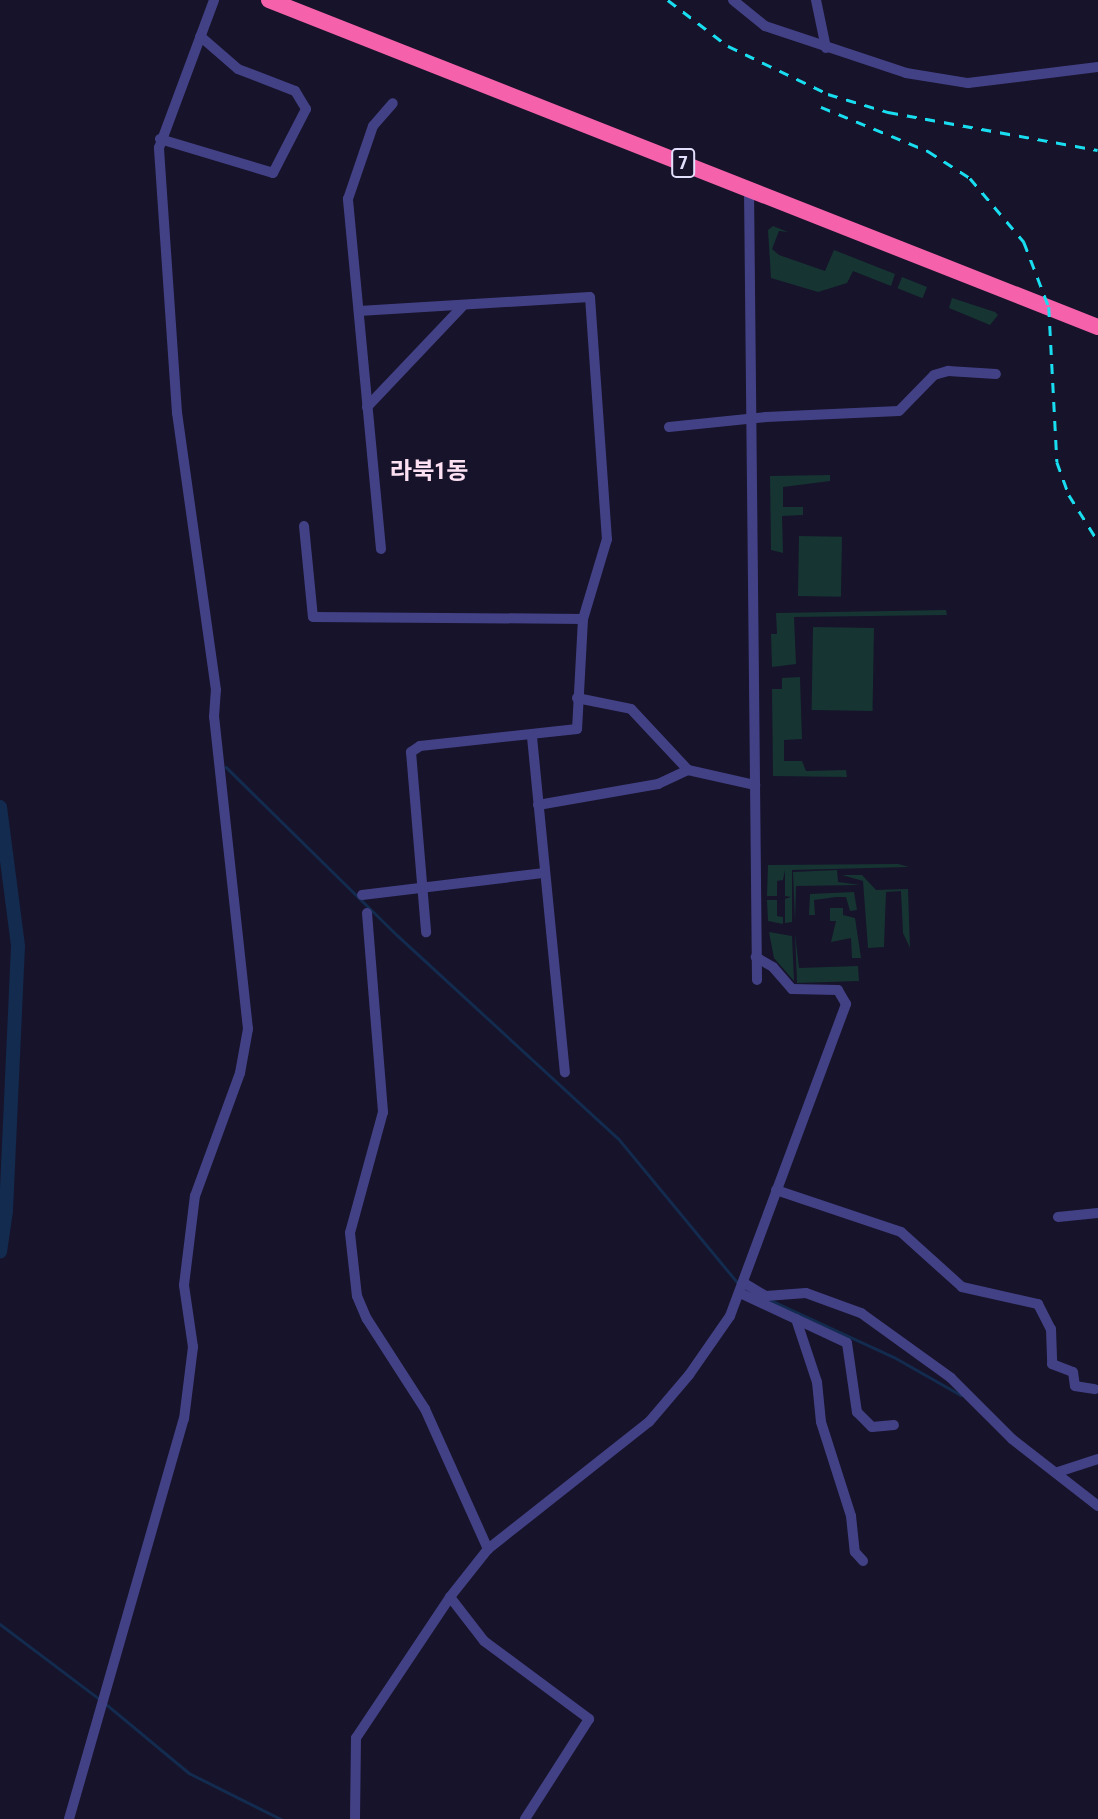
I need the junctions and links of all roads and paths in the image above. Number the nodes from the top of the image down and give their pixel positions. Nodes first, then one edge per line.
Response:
1 (214, 0) edge
2 (269, 0) edge
3 (733, 0) edge
4 (816, 0) edge
5 (200, 36) junction
6 (826, 48) junction
7 (1098, 67) edge
8 (393, 103) dead end
9 (160, 139) junction
10 (749, 189) junction
11 (462, 307) junction
12 (359, 311) junction
13 (1098, 327) edge
14 (996, 374) dead end
15 (367, 407) junction
16 (752, 418) junction
17 (669, 427) dead end
18 (304, 526) dead end
19 (381, 549) dead end
20 (583, 619) junction
21 (577, 698) junction
22 (532, 737) junction
23 (688, 770) junction
24 (755, 785) junction
25 (538, 805) junction
26 (545, 873) junction
27 (423, 887) junction
28 (362, 895) dead end
29 (367, 913) dead end
30 (426, 932) dead end
31 (756, 957) junction
32 (757, 980) dead end
33 (565, 1072) dead end
34 (776, 1190) junction
35 (1098, 1213) edge
36 (1058, 1217) dead end
37 (742, 1288) junction
38 (796, 1320) junction
39 (1095, 1389) dead end
40 (894, 1425) dead end
41 (1098, 1459) edge
42 (1058, 1472) junction
43 (1098, 1506) edge
44 (488, 1549) junction
45 (863, 1561) dead end
46 (450, 1597) junction
47 (69, 1819) edge
48 (355, 1819) edge
49 (525, 1819) edge

1 - 5 street
2 - 10 highway, 7
3 - 6 street
4 - 6 street
5 - 9 street
5 - 9 street
6 - 7 street
8 - 12 street
9 - 47 street
10 - 13 highway, 7
10 - 16 street
11 - 12 street
11 - 15 street
11 - 20 street
12 - 15 street
14 - 16 street
15 - 19 street
16 - 17 street
16 - 24 street
18 - 20 street
20 - 21 street
21 - 22 street
21 - 23 street
22 - 25 street
22 - 27 street
23 - 24 street
23 - 25 street
24 - 31 street
25 - 26 street
26 - 27 street
26 - 33 street
27 - 28 street
27 - 30 street
29 - 44 street
31 - 32 street
31 - 34 street
34 - 37 street
34 - 39 street
35 - 36 street
37 - 38 street
37 - 42 street
37 - 44 street
38 - 40 street
38 - 45 street
41 - 42 street
42 - 43 street
44 - 46 street
46 - 48 street
46 - 49 street

